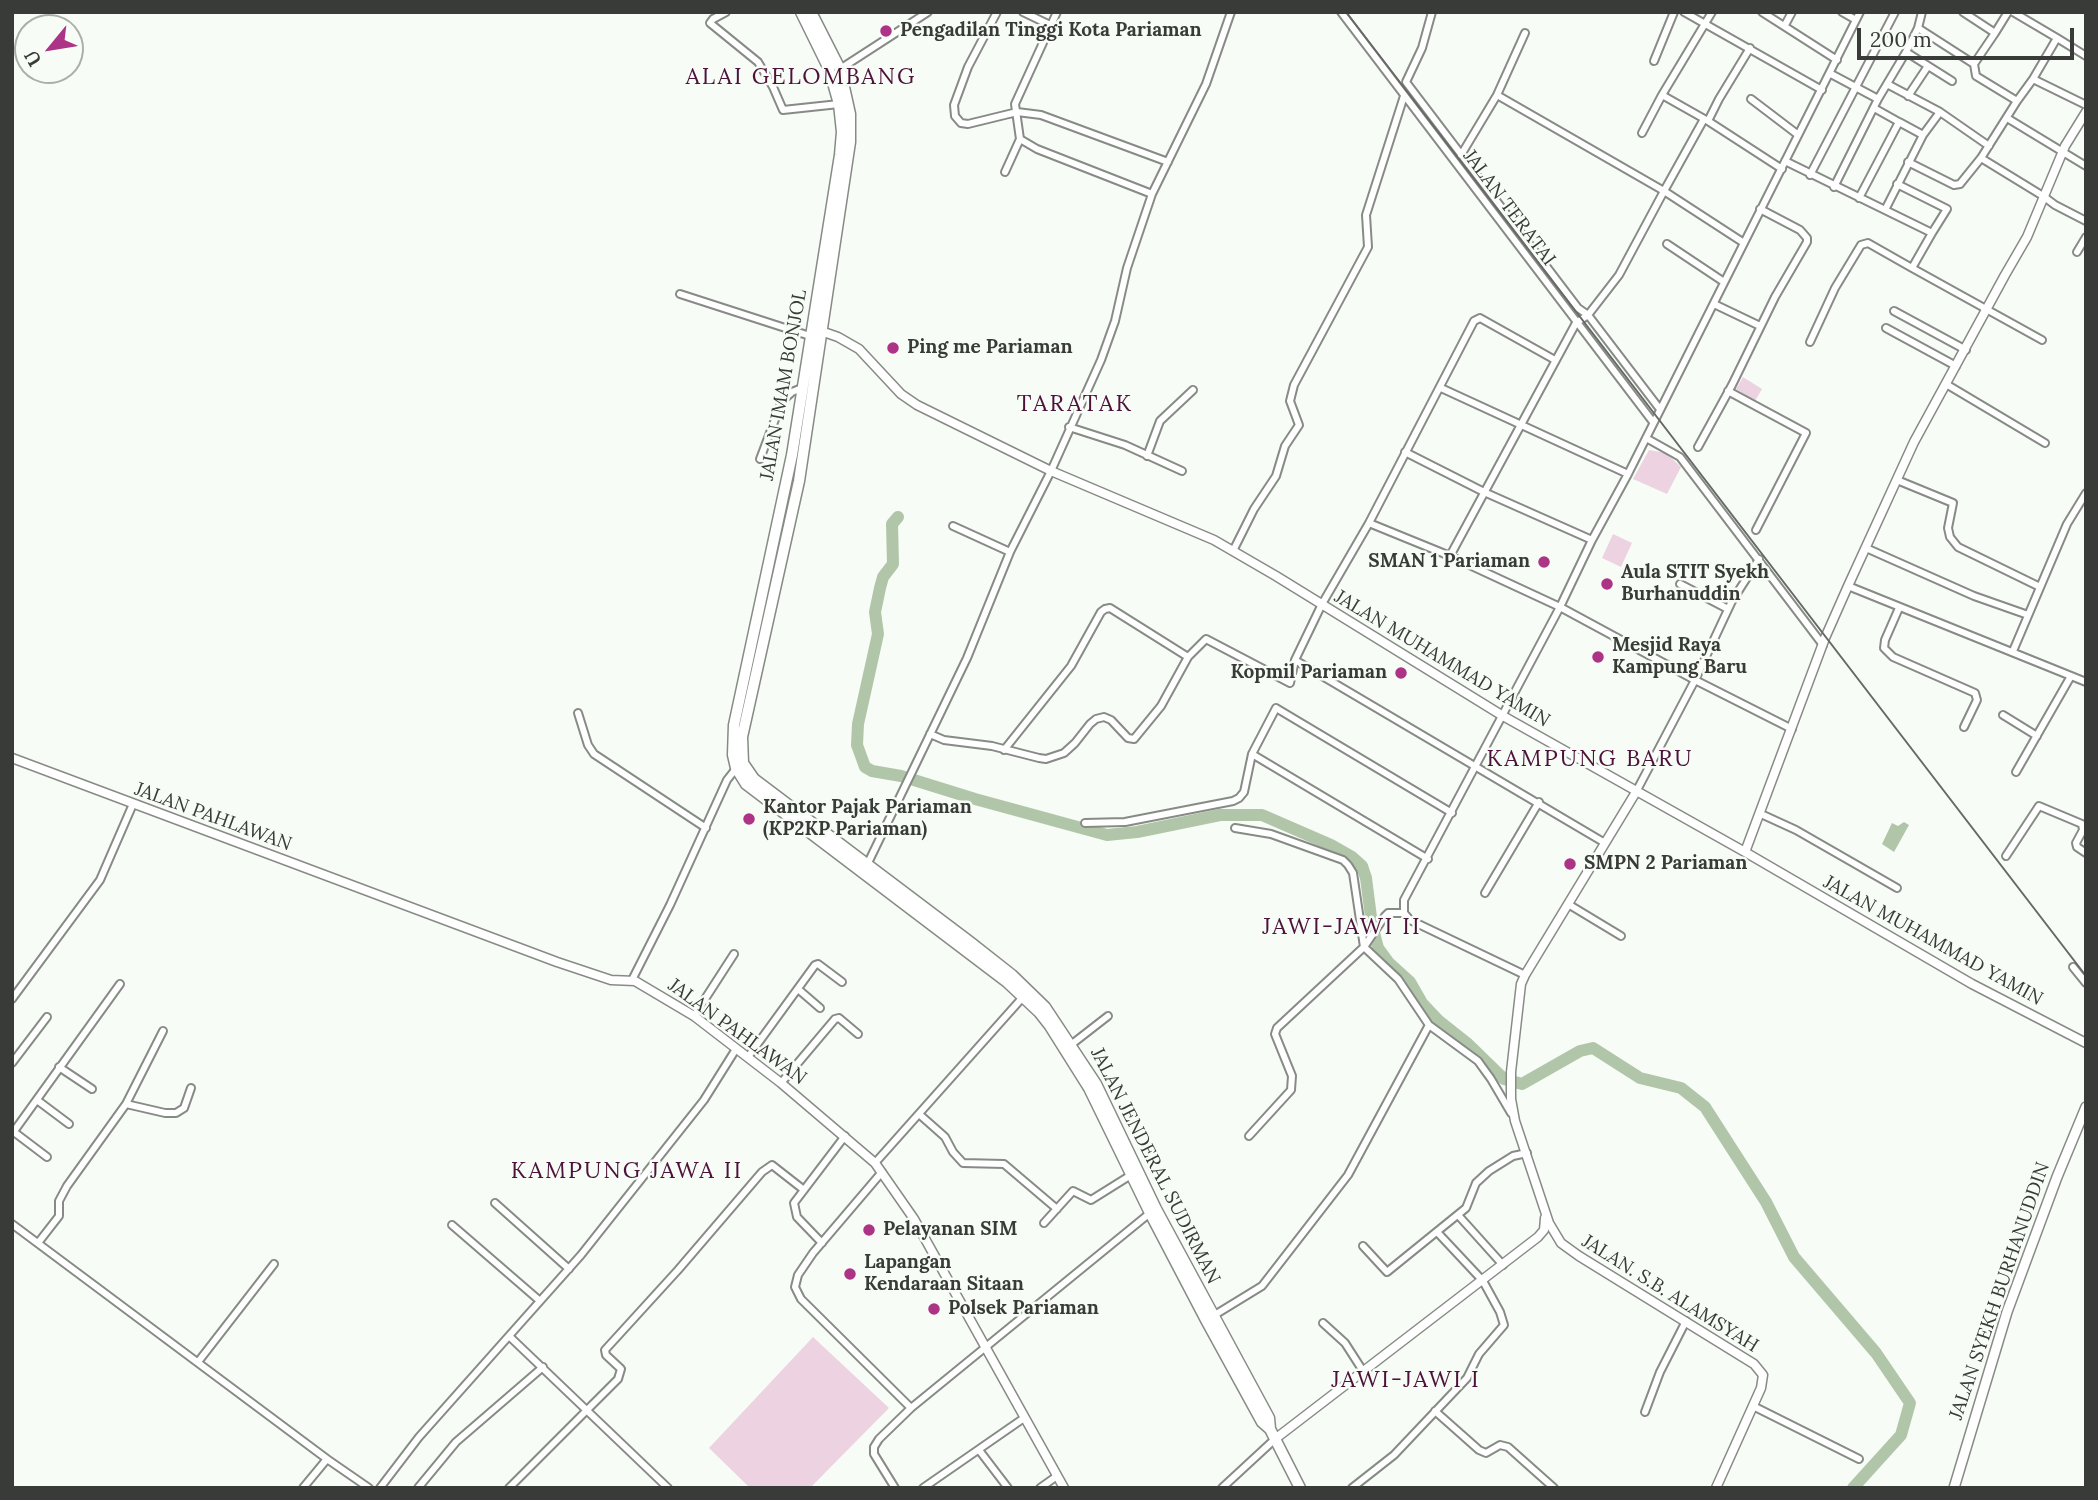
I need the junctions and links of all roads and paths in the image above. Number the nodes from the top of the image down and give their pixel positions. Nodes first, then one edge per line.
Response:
1 (726, 12) edge
2 (801, 12) edge
3 (811, 12) edge
4 (928, 12) edge
5 (997, 12) edge
6 (1023, 12) edge
7 (1057, 12) edge
8 (1231, 12) edge
9 (1341, 12) edge
10 (1432, 12) edge
11 (1674, 12) edge
12 (1684, 12) edge
13 (1712, 12) edge
14 (1762, 12) edge
15 (1792, 12) edge
16 (1842, 12) edge
17 (1860, 12) edge
18 (1895, 12) edge
19 (1963, 12) edge
20 (2010, 12) edge
21 (1919, 14) edge
22 (1856, 20) junction
23 (1707, 24) junction
24 (1050, 25) junction
25 (1785, 25) junction
26 (1918, 28) junction
27 (817, 33) junction
28 (1525, 33) dead end
29 (1995, 33) junction
30 (2057, 38) junction
31 (1750, 48) junction
32 (1906, 52) junction
33 (2086, 56) edge
34 (1837, 60) junction
35 (1654, 61) dead end
36 (1974, 64) junction
37 (1928, 66) junction
38 (840, 69) junction
39 (1831, 74) junction
40 (2033, 79) junction
41 (1952, 81) dead end
42 (1887, 85) junction
43 (1856, 88) junction
44 (1822, 90) junction
45 (1497, 95) junction
46 (1662, 95) junction
47 (1404, 96) junction
48 (1908, 96) junction
49 (1751, 99) dead end
50 (1878, 99) junction
51 (2017, 101) junction
52 (839, 104) junction
53 (2086, 105) edge
54 (1874, 108) junction
55 (1017, 112) junction
56 (1940, 112) junction
57 (2086, 112) edge
58 (2007, 118) junction
59 (1706, 120) junction
60 (1899, 122) junction
61 (1642, 133) dead end
62 (1797, 134) junction
63 (1923, 135) junction
64 (1020, 138) junction
65 (1989, 146) junction
66 (2064, 152) junction
67 (1461, 155) junction
68 (1981, 158) junction
69 (1168, 162) junction
70 (1908, 162) junction
71 (1783, 165) junction
72 (2086, 166) edge
73 (1004, 172) dead end
74 (1810, 175) junction
75 (1897, 184) junction
76 (1834, 187) junction
77 (839, 191) junction
78 (1664, 191) junction
79 (1152, 194) junction
80 (2043, 196) junction
81 (1859, 198) junction
82 (1760, 209) junction
83 (1885, 210) junction
84 (2086, 222) edge
85 (1932, 233) junction
86 (2086, 237) edge
87 (1744, 243) junction
88 (1667, 244) dead end
89 (2077, 252) dead end
90 (1912, 268) junction
91 (1724, 282) junction
92 (680, 294) dead end
93 (1714, 304) junction
94 (1987, 308) junction
95 (1894, 311) dead end
96 (1588, 315) junction
97 (1576, 323) junction
98 (1760, 326) junction
99 (1886, 328) dead end
100 (814, 331) junction
101 (2042, 340) dead end
102 (1810, 342) dead end
103 (1966, 350) junction
104 (1555, 360) junction
105 (1956, 366) junction
106 (1946, 384) junction
107 (802, 388) junction
108 (1441, 388) junction
109 (1193, 390) dead end
110 (1728, 391) junction
111 (1659, 408) junction
112 (1653, 422) junction
113 (1520, 424) junction
114 (1069, 426) junction
115 (1646, 438) junction
116 (2045, 443) dead end
117 (1698, 447) dead end
118 (1405, 452) junction
119 (1147, 456) junction
120 (760, 459) dead end
121 (1051, 471) junction
122 (1182, 471) dead end
123 (1628, 474) junction
124 (786, 479) junction
125 (1897, 480) junction
126 (799, 481) junction
127 (1484, 492) junction
128 (2086, 493) edge
129 (1368, 523) junction
130 (953, 526) dead end
131 (1756, 530) dead end
132 (1591, 540) junction
133 (1866, 548) junction
134 (1233, 551) junction
135 (1010, 552) junction
136 (1450, 556) junction
137 (1759, 559) junction
138 (1680, 584) dead end
139 (1847, 586) junction
140 (2040, 587) junction
141 (1322, 604) junction
142 (1560, 607) junction
143 (1899, 608) junction
144 (1728, 609) junction
145 (764, 612) junction
146 (2028, 615) junction
147 (1823, 645) junction
148 (2013, 651) junction
149 (1188, 657) junction
150 (1296, 660) junction
151 (2071, 676) junction
152 (1695, 680) junction
153 (2086, 682) edge
154 (578, 713) dead end
155 (2003, 715) dead end
156 (1503, 716) junction
157 (1964, 727) dead end
158 (1792, 729) junction
159 (930, 734) junction
160 (2037, 736) junction
161 (1004, 750) junction
162 (1252, 754) junction
163 (12, 758) edge
164 (738, 767) junction
165 (1476, 768) junction
166 (2017, 772) dead end
167 (1636, 792) junction
168 (1651, 801) junction
169 (1539, 803) junction
170 (133, 804) junction
171 (1630, 804) junction
172 (1452, 813) junction
173 (1761, 814) junction
174 (1085, 823) dead end
175 (706, 828) junction
176 (1235, 828) dead end
177 (817, 833) junction
178 (1605, 843) junction
179 (1745, 852) junction
180 (2086, 853) edge
181 (2006, 856) dead end
182 (1428, 859) junction
183 (867, 865) junction
184 (1897, 888) dead end
185 (1485, 893) dead end
186 (1569, 904) junction
187 (1404, 913) junction
188 (1621, 936) dead end
189 (968, 945) junction
190 (1365, 946) junction
191 (733, 954) dead end
192 (2073, 967) dead end
193 (1525, 975) junction
194 (632, 980) junction
195 (842, 982) dead end
196 (2086, 983) edge
197 (120, 984) dead end
198 (798, 989) junction
199 (1023, 997) junction
200 (12, 999) edge
201 (820, 1008) dead end
202 (694, 1016) junction
203 (1108, 1016) dead end
204 (47, 1017) dead end
205 (1429, 1025) junction
206 (163, 1031) dead end
207 (858, 1034) dead end
208 (2086, 1043) edge
209 (1072, 1044) junction
210 (736, 1049) junction
211 (748, 1057) junction
212 (12, 1063) edge
213 (59, 1067) junction
214 (781, 1083) junction
215 (191, 1088) dead end
216 (92, 1089) dead end
217 (37, 1100) junction
218 (127, 1104) junction
219 (2086, 1107) edge
220 (919, 1114) junction
221 (1515, 1121) junction
222 (69, 1124) dead end
223 (13, 1133) edge
224 (845, 1136) junction
225 (1249, 1136) dead end
226 (1120, 1142) junction
227 (1527, 1153) junction
228 (47, 1157) dead end
229 (875, 1163) junction
230 (882, 1172) junction
231 (1131, 1175) junction
232 (804, 1189) junction
233 (495, 1203) dead end
234 (1545, 1208) junction
235 (1057, 1209) junction
236 (1150, 1213) junction
237 (1458, 1215) junction
238 (1044, 1223) dead end
239 (12, 1224) edge
240 (452, 1225) dead end
241 (1438, 1233) junction
242 (1538, 1237) junction
243 (38, 1243) junction
244 (822, 1243) junction
245 (1562, 1243) junction
246 (1363, 1247) dead end
247 (274, 1264) dead end
248 (1503, 1265) junction
249 (569, 1269) junction
250 (1483, 1281) junction
251 (540, 1301) junction
252 (1210, 1318) junction
253 (1686, 1321) junction
254 (1323, 1323) dead end
255 (509, 1336) junction
256 (986, 1348) junction
257 (198, 1362) junction
258 (543, 1367) junction
259 (1363, 1371) junction
260 (1753, 1406) junction
261 (911, 1408) junction
262 (588, 1410) junction
263 (1435, 1411) junction
264 (1645, 1412) dead end
265 (1024, 1418) junction
266 (1273, 1434) junction
267 (979, 1450) junction
268 (327, 1459) junction
269 (1859, 1460) dead end
270 (1057, 1476) junction
271 (660, 1480) junction
272 (366, 1487) edge
273 (303, 1488) edge
274 (380, 1488) edge
275 (418, 1488) edge
276 (509, 1488) edge
277 (653, 1488) edge
278 (668, 1488) edge
279 (895, 1488) edge
280 (923, 1488) edge
281 (1008, 1488) edge
282 (1040, 1488) edge
283 (1064, 1488) edge
284 (1222, 1488) edge
285 (1300, 1488) edge
286 (1352, 1488) edge
287 (1554, 1488) edge
288 (1716, 1488) edge
289 (1954, 1488) edge

1 - 52 street
2 - 27 main road, JALAN IMAM BONJOL
3 - 27 main road, JALAN IMAM BONJOL
4 - 38 street
5 - 55 street
6 - 24 street
7 - 24 street
8 - 69 street
9 - 47 street, JALAN TERATAI
10 - 67 street
11 - 35 street
12 - 23 street
13 - 23 street
14 - 25 street
15 - 25 street
16 - 22 street
17 - 22 street
18 - 43 street
19 - 29 street
20 - 29 street
20 - 30 street
21 - 26 street
22 - 34 street
23 - 31 street
23 - 46 street
24 - 55 street
25 - 34 street
26 - 32 street
26 - 36 street
27 - 38 main road, JALAN IMAM BONJOL
27 - 52 main road, JALAN IMAM BONJOL
28 - 45 street
29 - 36 street
30 - 33 street
30 - 40 street
31 - 44 street
31 - 59 street
32 - 37 street
32 - 42 street
34 - 39 street
36 - 51 street
37 - 41 street
37 - 48 street
38 - 77 main road, JALAN IMAM BONJOL
39 - 43 street
39 - 44 street
40 - 51 street
40 - 53 street
42 - 48 street
42 - 50 street
43 - 50 street
43 - 74 street
44 - 62 street
45 - 67 street
45 - 78 street
46 - 59 street
46 - 61 street
47 - 97 street, JALAN TERATAI
47 - 134 street
48 - 56 street
49 - 62 street
50 - 54 street
51 - 58 street
52 - 77 main road, JALAN IMAM BONJOL
54 - 60 street
54 - 76 street
55 - 64 street
55 - 69 street
56 - 63 street
56 - 65 street
57 - 66 street
58 - 65 street
58 - 66 street
59 - 71 street
59 - 78 street
60 - 63 street
60 - 81 street
62 - 71 street
63 - 70 street
64 - 73 street
64 - 79 street
65 - 68 street
66 - 72 street
66 - 80 street
67 - 96 street
68 - 70 street
68 - 80 street
69 - 79 street
70 - 75 street
71 - 74 street
71 - 82 street
74 - 76 street
75 - 83 street
75 - 85 street
76 - 81 street
77 - 100 main road, JALAN IMAM BONJOL
78 - 87 street
78 - 96 street
79 - 114 street
80 - 84 street
80 - 94 street
81 - 83 street
82 - 87 street
82 - 98 street
83 - 85 street
85 - 90 street
86 - 89 street
87 - 91 street
88 - 91 street
90 - 94 street
90 - 102 street
91 - 93 street
92 - 100 street
93 - 98 street
93 - 111 street
94 - 101 street
94 - 103 street
95 - 103 street
96 - 97 street
96 - 111 street
97 - 104 street
97 - 112 street, JALAN TERATAI
98 - 110 street
99 - 105 street
100 - 107 main road, JALAN IMAM BONJOL
100 - 121 street, JALAN MUHAMMAD YAMIN
100 - 126 main road, JALAN IMAM BONJOL
103 - 105 street
104 - 108 street
104 - 113 street
105 - 106 street
106 - 116 street
106 - 125 street
107 - 120 street
107 - 124 main road, JALAN IMAM BONJOL
108 - 113 street
108 - 118 street
109 - 119 street
110 - 117 street
110 - 131 street
111 - 112 street
112 - 115 street
113 - 123 street
113 - 127 street
114 - 119 street
114 - 121 street
115 - 123 street
115 - 137 street
118 - 127 street
118 - 129 street
119 - 122 street
121 - 134 street, JALAN MUHAMMAD YAMIN
121 - 135 street
123 - 132 street
124 - 126 main road
124 - 145 main road, JALAN IMAM BONJOL
125 - 133 street
125 - 140 street
126 - 145 main road, JALAN IMAM BONJOL
127 - 132 street
127 - 136 street
128 - 140 street
129 - 136 street
129 - 141 street
130 - 135 street
132 - 142 street
133 - 139 street
133 - 146 street
134 - 141 street, JALAN MUHAMMAD YAMIN
135 - 159 street
136 - 142 street
137 - 144 street
137 - 147 street
138 - 144 street
139 - 143 street
139 - 147 street
140 - 146 street
141 - 150 street
141 - 156 street, JALAN MUHAMMAD YAMIN
142 - 152 street
142 - 156 street
143 - 148 street
143 - 157 street
144 - 152 street
145 - 164 main road, JALAN IMAM BONJOL
146 - 148 street
147 - 158 street
148 - 151 street
149 - 150 street
149 - 161 street
149 - 161 street
150 - 165 street
151 - 153 street
151 - 160 street
152 - 158 street
152 - 167 street
154 - 175 street
155 - 160 street
156 - 165 street
156 - 167 street, JALAN MUHAMMAD YAMIN
158 - 173 street
159 - 161 street
159 - 183 street
160 - 166 street
162 - 172 street
162 - 174 street
162 - 182 street
163 - 170 street, JALAN PAHLAWAN
164 - 175 street
164 - 177 main road, JALAN JENDERAL SUDIRMAN
165 - 169 street
165 - 172 street
167 - 168 street, JALAN MUHAMMAD YAMIN
167 - 171 street
168 - 171 street
168 - 179 street, JALAN MUHAMMAD YAMIN
169 - 178 street
169 - 185 street
170 - 194 street, JALAN PAHLAWAN
170 - 200 street
171 - 178 street
172 - 182 street
173 - 179 street
173 - 184 street
175 - 194 street
176 - 190 street
177 - 183 main road, JALAN JENDERAL SUDIRMAN
177 - 189 main road, JALAN JENDERAL SUDIRMAN
178 - 186 street
179 - 208 street, JALAN MUHAMMAD YAMIN
180 - 181 street
182 - 187 street
183 - 189 main road, JALAN JENDERAL SUDIRMAN
186 - 188 street
186 - 193 street
187 - 190 street
187 - 193 street
189 - 199 main road, JALAN JENDERAL SUDIRMAN
189 - 209 main road, JALAN JENDERAL SUDIRMAN
190 - 205 street
190 - 225 street
191 - 202 street
192 - 196 street
193 - 221 street
194 - 202 street, JALAN PAHLAWAN
195 - 198 street
197 - 213 street
198 - 201 street
198 - 211 street
199 - 220 street
199 - 226 main road, JALAN JENDERAL SUDIRMAN
202 - 210 street, JALAN PAHLAWAN
203 - 209 street
204 - 212 street
205 - 221 street
205 - 252 street
206 - 218 street
207 - 214 street
209 - 226 main road, JALAN JENDERAL SUDIRMAN
210 - 211 street, JALAN PAHLAWAN
210 - 249 street
211 - 214 street, JALAN PAHLAWAN
213 - 216 street
213 - 217 street
214 - 224 street, JALAN PAHLAWAN
215 - 218 street
217 - 222 street
217 - 223 street
218 - 243 street
219 - 289 main road, JALAN SYEKH BURHANUDDIN
220 - 229 street
220 - 235 street
221 - 227 street
223 - 228 street
224 - 229 street, JALAN PAHLAWAN
224 - 232 street
226 - 231 main road, JALAN JENDERAL SUDIRMAN
226 - 252 main road, JALAN JENDERAL SUDIRMAN
227 - 234 street
227 - 237 street
229 - 230 street, JALAN PAHLAWAN
230 - 244 street
230 - 256 street, JALAN PAHLAWAN
231 - 235 street
231 - 236 main road, JALAN JENDERAL SUDIRMAN
232 - 244 street
232 - 262 street
233 - 249 street
234 - 242 street
234 - 245 street
235 - 238 street
236 - 252 main road, JALAN JENDERAL SUDIRMAN
236 - 256 street
237 - 241 street
237 - 248 street
239 - 243 street
240 - 251 street
241 - 246 street
241 - 250 street
242 - 245 street
242 - 248 street
243 - 257 street
244 - 261 street
245 - 253 street, JALAN. S.B. ALAMSYAH
247 - 257 street
248 - 250 street
249 - 251 street
250 - 259 street
250 - 263 street
251 - 255 street
252 - 266 main road, JALAN JENDERAL SUDIRMAN
253 - 260 street, JALAN. S.B. ALAMSYAH
253 - 264 street
254 - 259 street
255 - 258 street
255 - 274 street
256 - 261 street
256 - 265 street, JALAN PAHLAWAN
257 - 268 street
258 - 262 street
258 - 275 street
259 - 266 street
260 - 269 street
260 - 288 street, JALAN. S.B. ALAMSYAH
261 - 279 street
262 - 271 street
262 - 276 street
263 - 286 street
263 - 287 street
265 - 267 street
265 - 270 street, JALAN PAHLAWAN
266 - 284 street
266 - 285 main road, JALAN JENDERAL SUDIRMAN
267 - 280 street
267 - 281 street
268 - 272 street
268 - 273 street
270 - 282 street
270 - 283 street, JALAN PAHLAWAN
271 - 277 street
271 - 278 street

